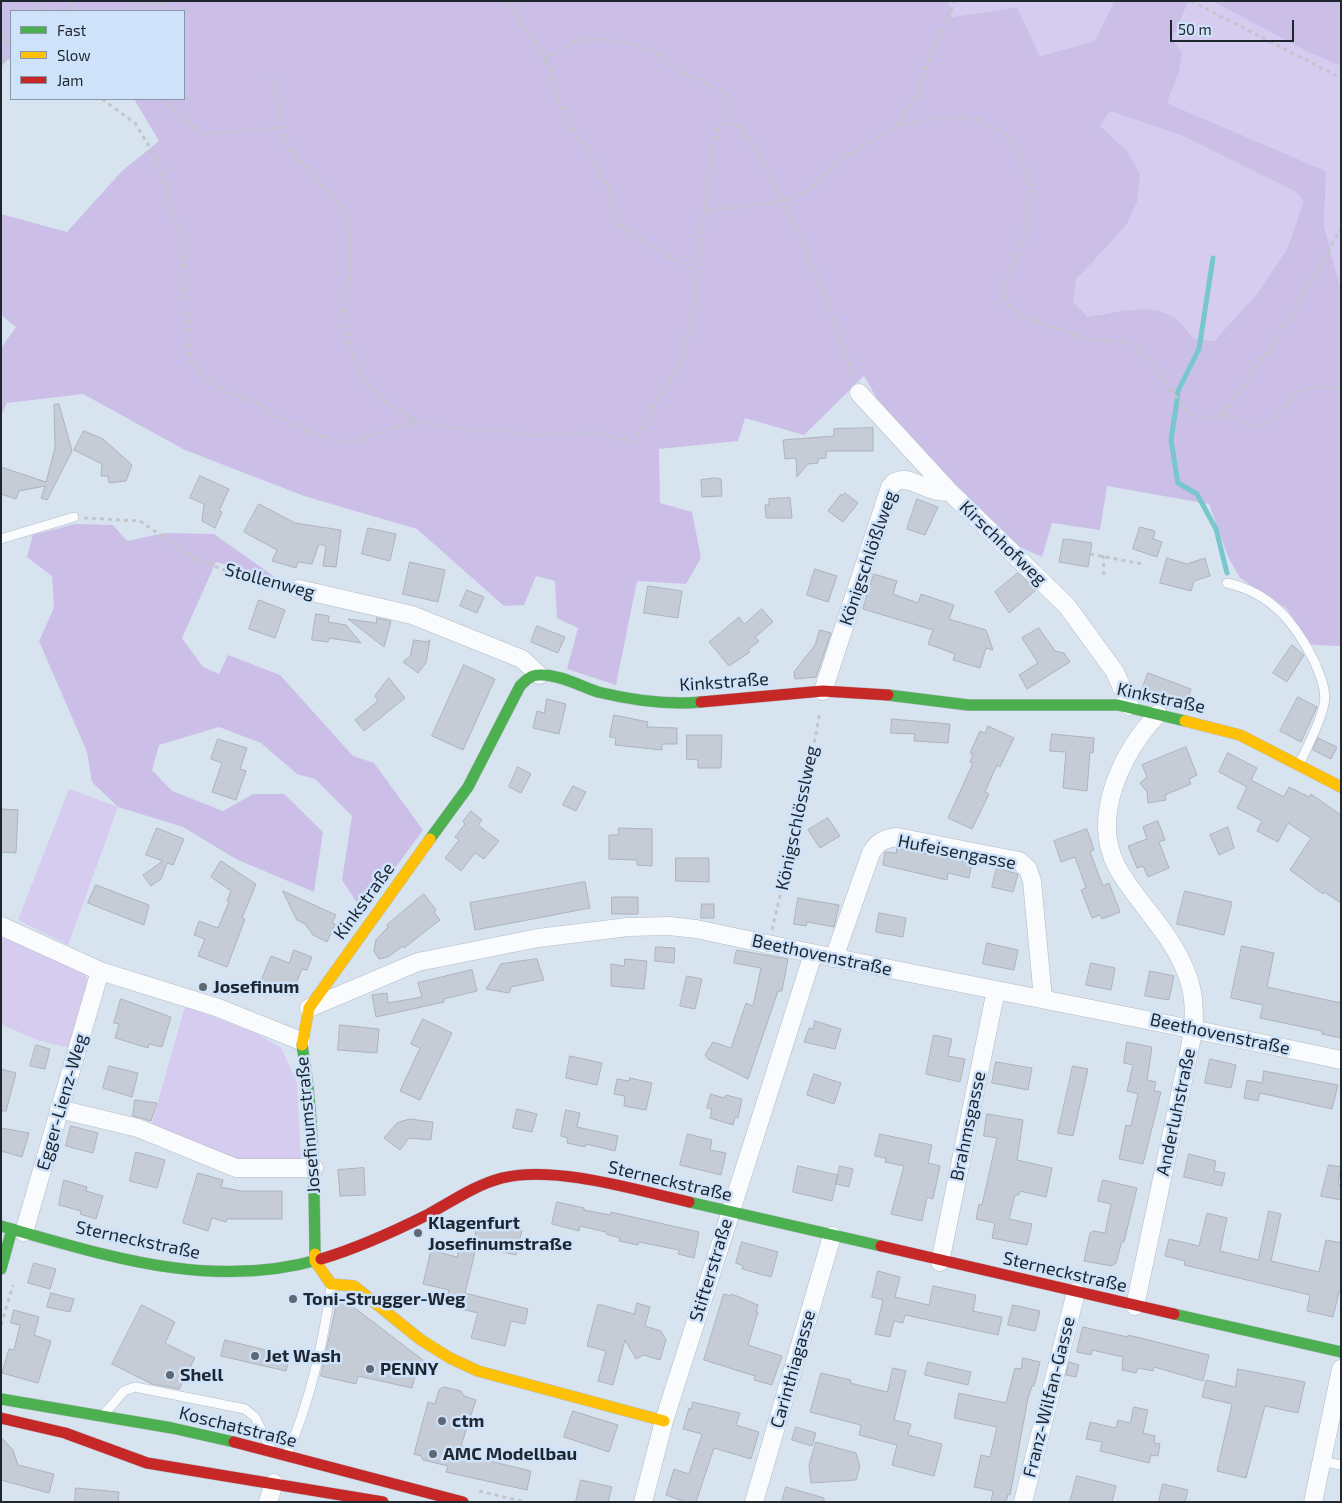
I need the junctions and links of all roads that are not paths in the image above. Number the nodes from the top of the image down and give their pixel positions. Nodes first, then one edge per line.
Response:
1 (859, 393) road end
2 (950, 492) junction
3 (74, 516) road end
4 (1, 539) edge
5 (1227, 583) dead end
6 (299, 589) road end
7 (539, 674) junction
8 (823, 691) junction
9 (1130, 706) junction
10 (1158, 714) junction
11 (1299, 765) junction
12 (1341, 786) edge
13 (1, 926) edge
14 (813, 954) junction
15 (834, 958) junction
16 (100, 971) junction
17 (996, 990) junction
18 (1043, 999) junction
19 (309, 1008) junction
20 (1194, 1028) junction
21 (301, 1041) junction
22 (1341, 1060) edge
23 (59, 1109) junction
24 (314, 1168) junction
25 (729, 1212) junction
26 (12, 1229) edge
27 (832, 1236) junction
28 (315, 1261) junction
29 (940, 1262) junction
30 (1, 1269) edge
31 (331, 1284) junction
32 (1076, 1292) junction
33 (1135, 1306) junction
34 (1341, 1352) edge
35 (1341, 1369) edge
36 (1, 1399) edge
37 (102, 1417) junction
38 (1, 1418) edge
39 (664, 1421) junction
40 (172, 1428) junction
41 (157, 1437) dead end
42 (151, 1450) dead end
43 (272, 1451) junction
44 (286, 1456) junction
45 (1321, 1461) junction
46 (147, 1463) junction
47 (1341, 1465) edge
48 (274, 1483) junction
49 (268, 1502) edge
50 (383, 1502) edge
51 (463, 1502) edge
52 (643, 1502) edge
53 (754, 1502) edge
54 (1023, 1502) edge
55 (1313, 1502) edge

1 - 2 street, Kirschhofweg
2 - 8 street, Königschlößlweg
2 - 9 street, Kirschhofweg
3 - 4 lane
5 - 11 lane
6 - 7 street, Stollenweg
7 - 8 street, Kinkstraße
7 - 19 street, Kinkstraße
8 - 9 street, Kinkstraße
9 - 10 street, Kinkstraße
10 - 11 street, Kinkstraße
10 - 20 street, Anderluhstraße
11 - 12 street, Kinkstraße
13 - 16 street, Josefinumstraße
14 - 15 street, Beethovenstraße
14 - 19 street, Beethovenstraße
14 - 25 street, Stifterstraße
15 - 17 street, Beethovenstraße
15 - 18 street, Hufeisengasse
16 - 21 street, Josefinumstraße
16 - 23 street, Egger-Lienz-Weg
17 - 18 street, Beethovenstraße
17 - 29 street, Brahmsgasse
18 - 20 street, Beethovenstraße
19 - 21 street, Kinkstraße
20 - 22 street, Beethovenstraße
20 - 33 street, Anderluhstraße
21 - 24 street, Josefinumstraße
23 - 24 street
23 - 26 street, Egger-Lienz-Weg
24 - 28 street, Josefinumstraße
25 - 27 street, Sterneckstraße
25 - 28 street, Sterneckstraße
25 - 39 street, Stifterstraße
26 - 28 street, Sterneckstraße
26 - 30 street, Egger-Lienz-Weg
27 - 29 street, Sterneckstraße
27 - 53 street, Carinthiagasse
28 - 31 street
29 - 32 street, Sterneckstraße
31 - 39 street
31 - 44 lane
32 - 33 street, Sterneckstraße
32 - 54 street, Franz-Wilfan-Gasse
33 - 34 street, Sterneckstraße
35 - 45 street
36 - 37 street, Koschatstraße
37 - 40 street, Koschatstraße
37 - 43 lane
38 - 46 street
39 - 52 street, Stifterstraße
40 - 41 street
40 - 43 street, Koschatstraße
42 - 46 street
43 - 44 street, Koschatstraße
43 - 48 street
44 - 51 street, Koschatstraße
45 - 47 lane
45 - 55 street
46 - 48 street
48 - 49 street
48 - 50 street

